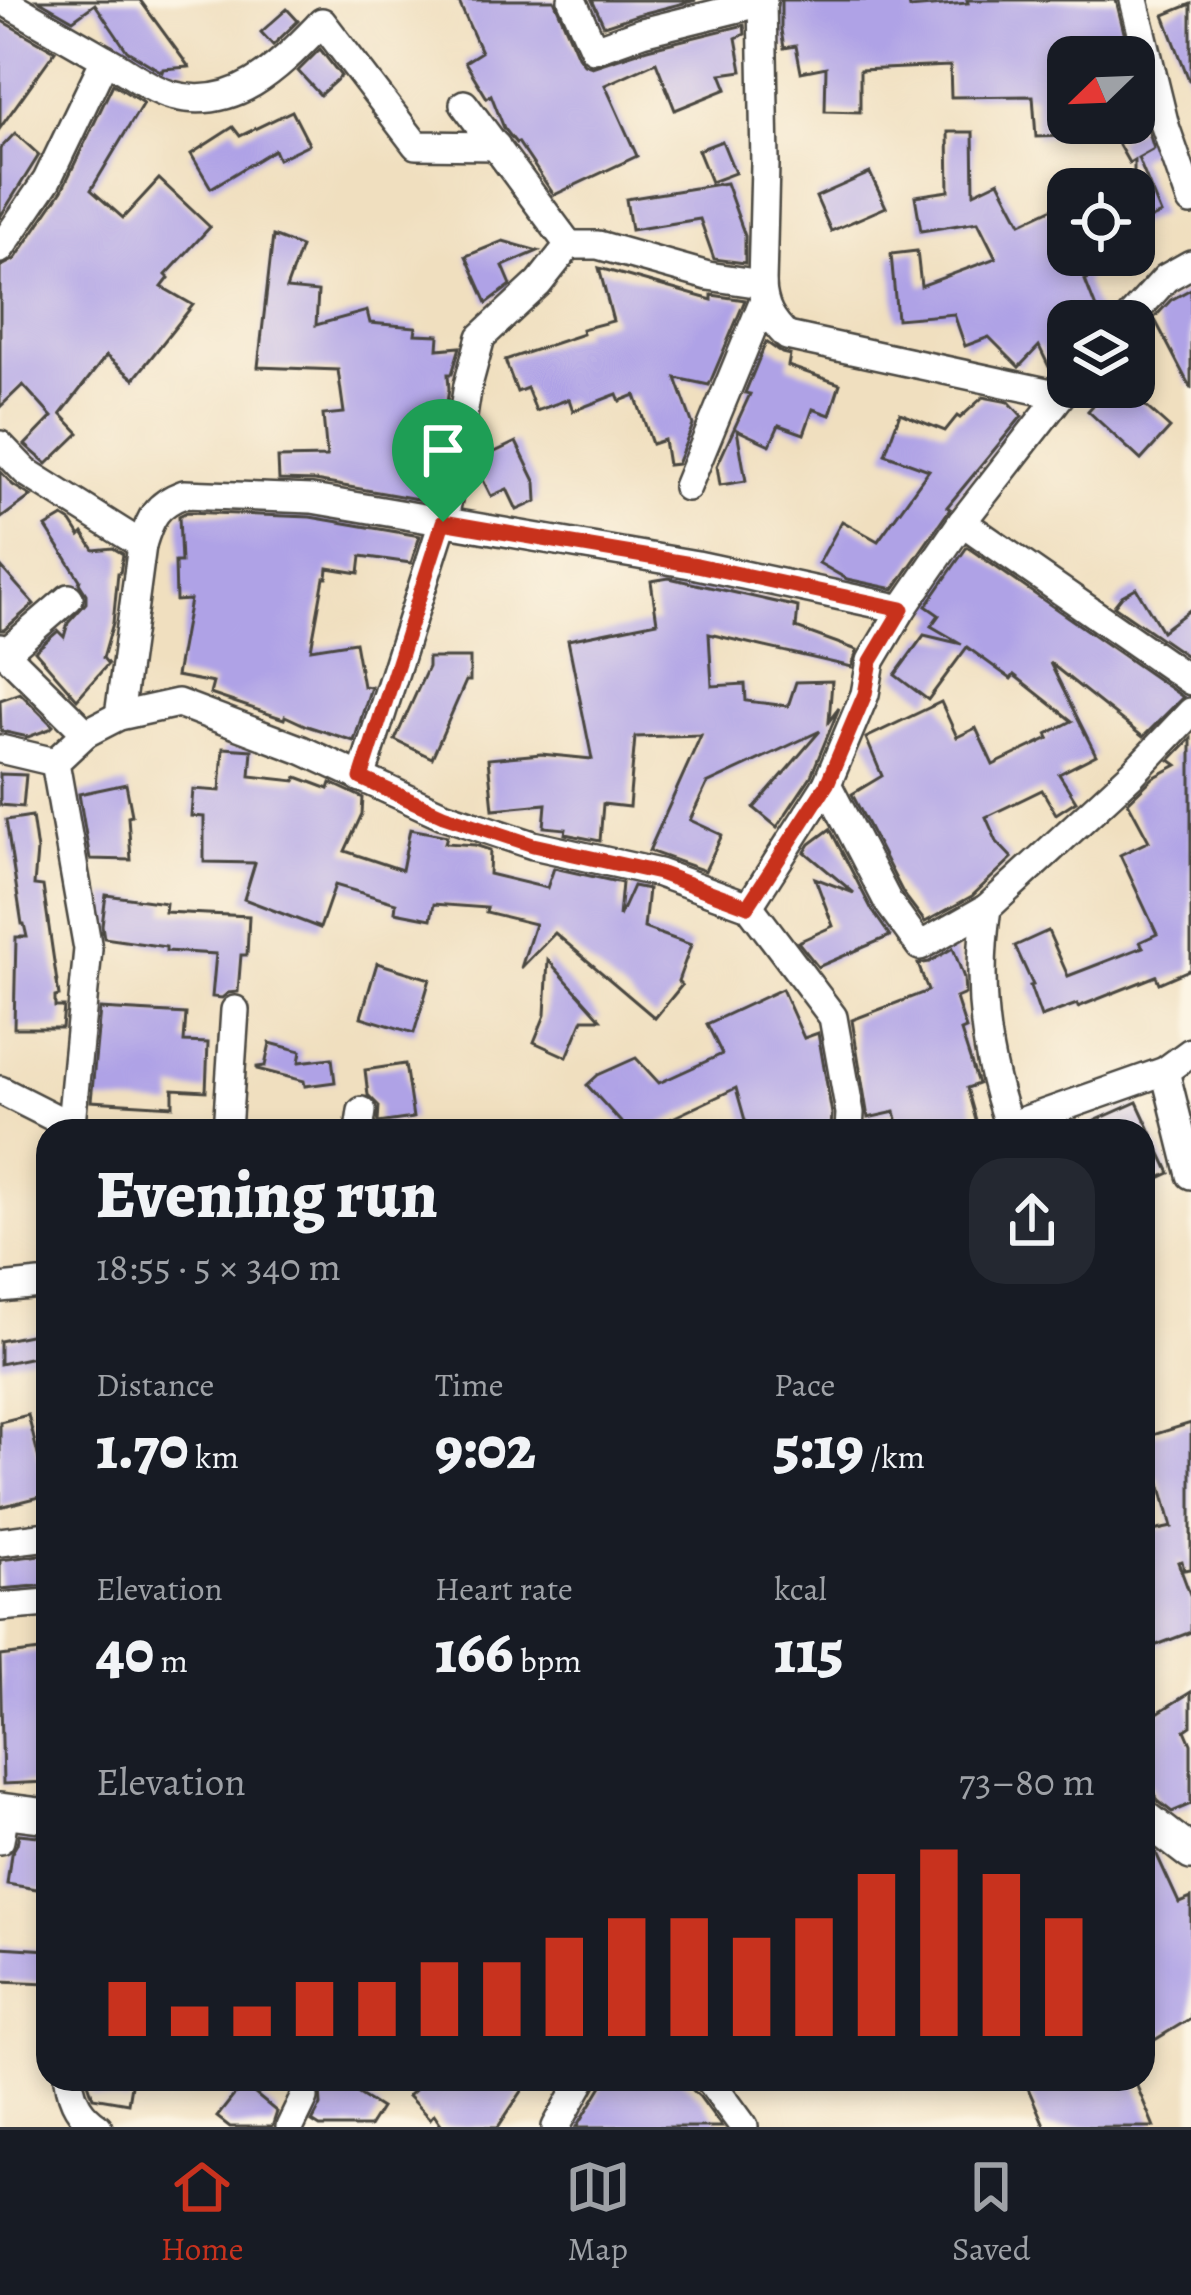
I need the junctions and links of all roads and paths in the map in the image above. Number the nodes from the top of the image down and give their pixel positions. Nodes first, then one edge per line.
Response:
1 (2, 0) edge
2 (572, 0) edge
3 (1134, 0) edge
4 (763, 1) edge
5 (105, 59) junction
6 (464, 104) dead end
7 (496, 146) junction
8 (1189, 189) edge
9 (569, 245) junction
10 (0, 249) edge
11 (1191, 264) edge
12 (762, 293) junction
13 (1146, 300) edge
14 (1047, 387) edge
15 (1050, 408) edge
16 (6, 460) edge
17 (688, 487) dead end
18 (443, 522) junction
19 (962, 522) junction
20 (142, 545) junction
21 (69, 598) dead end
22 (902, 609) junction
23 (3, 650) edge
24 (1191, 681) edge
25 (1191, 712) edge
26 (119, 716) junction
27 (86, 733) junction
28 (0, 749) edge
29 (55, 762) junction
30 (361, 778) junction
31 (827, 784) junction
32 (748, 906) junction
33 (987, 908) junction
34 (236, 1010) dead end
35 (1191, 1052) edge
36 (1166, 1071) junction
37 (0, 1090) edge
38 (54, 1119) edge
39 (68, 1119) edge
40 (228, 1119) edge
41 (850, 1119) edge
42 (1005, 1119) edge
43 (1033, 1119) edge
44 (1191, 1174) edge
45 (36, 1284) edge
46 (0, 1288) edge
47 (36, 1538) edge
48 (0, 1542) edge
49 (36, 1604) edge
50 (0, 1607) edge
51 (36, 1817) edge
52 (2, 1820) edge
53 (1155, 1825) edge
54 (1191, 1853) edge
55 (70, 2091) edge
56 (576, 2091) edge
57 (718, 2091) edge
58 (304, 2098) dead end
59 (98, 2127) edge
60 (290, 2127) edge
61 (556, 2127) edge
62 (744, 2127) edge

1 - 5 street
2 - 4 street
3 - 8 street
4 - 12 street
5 - 7 street
5 - 10 street
6 - 7 street
7 - 9 street
9 - 12 street
9 - 18 street
11 - 13 street
12 - 14 street
12 - 17 street
15 - 19 street
16 - 20 street
18 - 20 street
18 - 22 street
18 - 30 street
19 - 22 street
19 - 24 street
20 - 26 street
21 - 23 street
22 - 31 street
23 - 27 street
25 - 33 street
26 - 27 street
26 - 30 street
27 - 29 street
28 - 29 street
29 - 39 street
30 - 32 street
31 - 32 street
31 - 33 street
32 - 41 street
33 - 42 street
34 - 40 street
35 - 36 street
36 - 43 street
36 - 44 street
37 - 38 street
45 - 46 street
47 - 48 street
49 - 50 street
51 - 52 street
53 - 54 street
55 - 59 street
56 - 61 street
57 - 62 street
58 - 60 street

